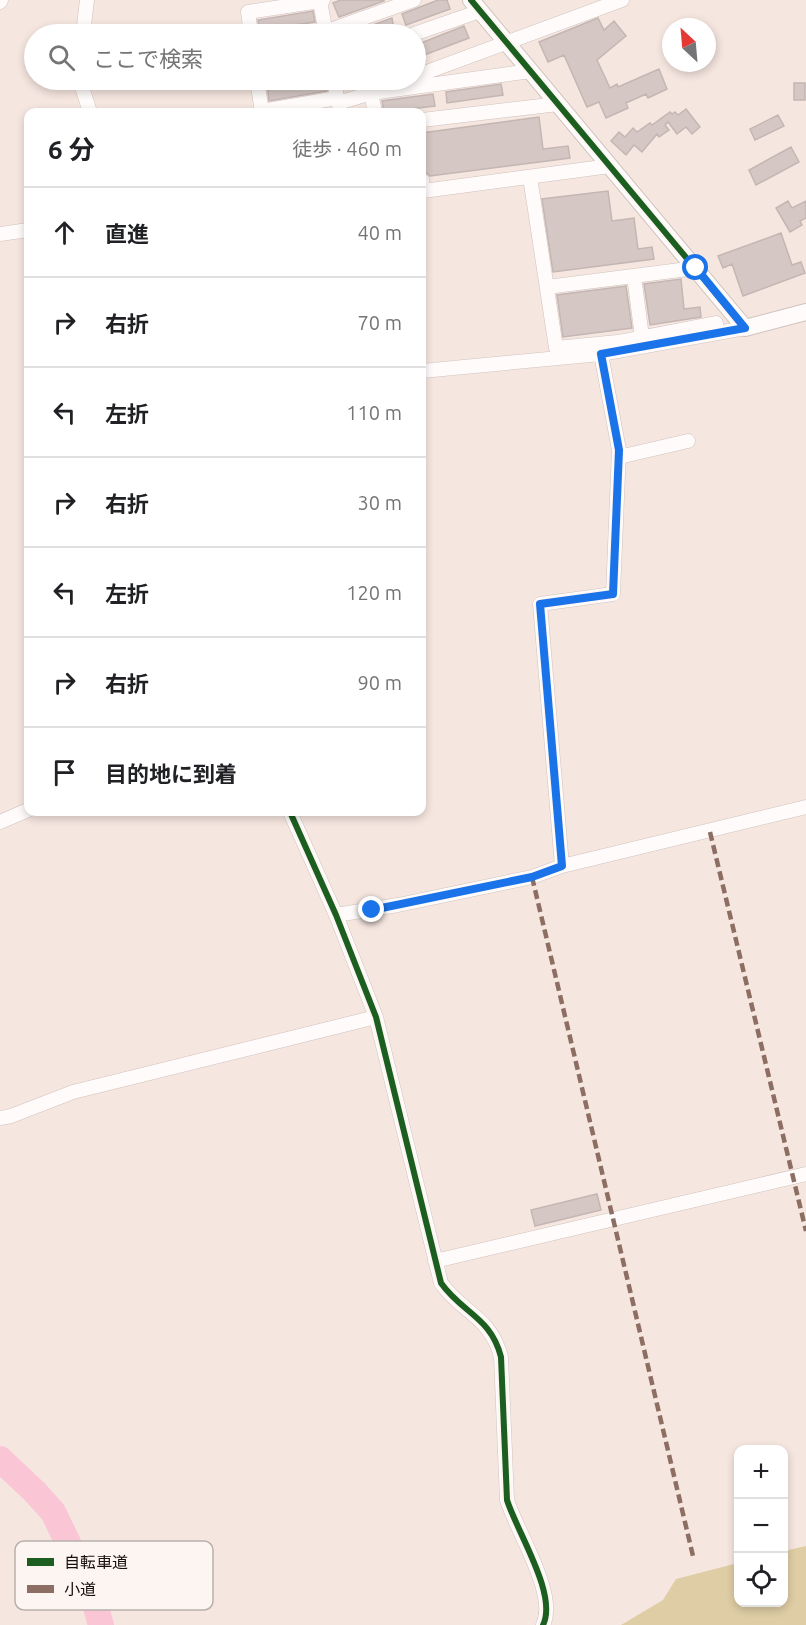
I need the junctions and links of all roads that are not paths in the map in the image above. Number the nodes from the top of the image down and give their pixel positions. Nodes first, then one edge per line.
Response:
1 (87, 0) edge
2 (414, 0) edge
3 (622, 0) edge
4 (317, 1) edge
5 (475, 6) edge
6 (84, 24) edge
7 (250, 24) edge
8 (322, 24) edge
9 (350, 24) edge
10 (426, 28) edge
11 (506, 41) junction
12 (531, 71) junction
13 (426, 72) edge
14 (426, 86) edge
15 (83, 90) edge
16 (259, 90) edge
17 (380, 90) edge
18 (394, 90) edge
19 (372, 93) junction
20 (338, 104) edge
21 (558, 104) junction
22 (89, 108) edge
23 (261, 108) edge
24 (300, 108) edge
25 (374, 108) edge
26 (426, 120) edge
27 (610, 166) junction
28 (530, 177) junction
29 (426, 191) edge
30 (24, 231) edge
31 (0, 234) edge
32 (696, 268) junction
33 (634, 276) junction
34 (547, 287) junction
35 (806, 312) edge
36 (716, 323) dead end
37 (745, 328) junction
38 (642, 337) junction
39 (601, 354) junction
40 (426, 371) edge
41 (688, 441) dead end
42 (619, 457) junction
43 (806, 807) edge
44 (24, 812) edge
45 (292, 816) edge
46 (0, 822) edge
47 (562, 866) junction
48 (336, 915) junction
49 (376, 1017) junction
50 (0, 1118) edge
51 (806, 1174) edge
52 (435, 1261) junction
53 (543, 1625) edge

1 - 6 street
2 - 9 street
3 - 11 street
4 - 7 street
4 - 8 street
5 - 10 street
5 - 11 street
11 - 12 street
11 - 13 street
12 - 14 street
12 - 21 street
15 - 22 street
16 - 23 street
17 - 19 street
18 - 19 street
19 - 20 street
19 - 25 street
20 - 24 street
21 - 26 street
21 - 27 street
27 - 28 street
27 - 32 street
28 - 29 street
28 - 34 street
30 - 31 street
32 - 33 street
32 - 37 street
33 - 34 street
33 - 38 street
34 - 38 street
35 - 37 street
36 - 38 street
37 - 39 street
39 - 40 street
39 - 42 street
41 - 42 street
42 - 47 street
43 - 47 street
44 - 46 street
45 - 48 street
47 - 48 street
48 - 49 street
49 - 50 street
49 - 52 street
51 - 52 street
52 - 53 street

